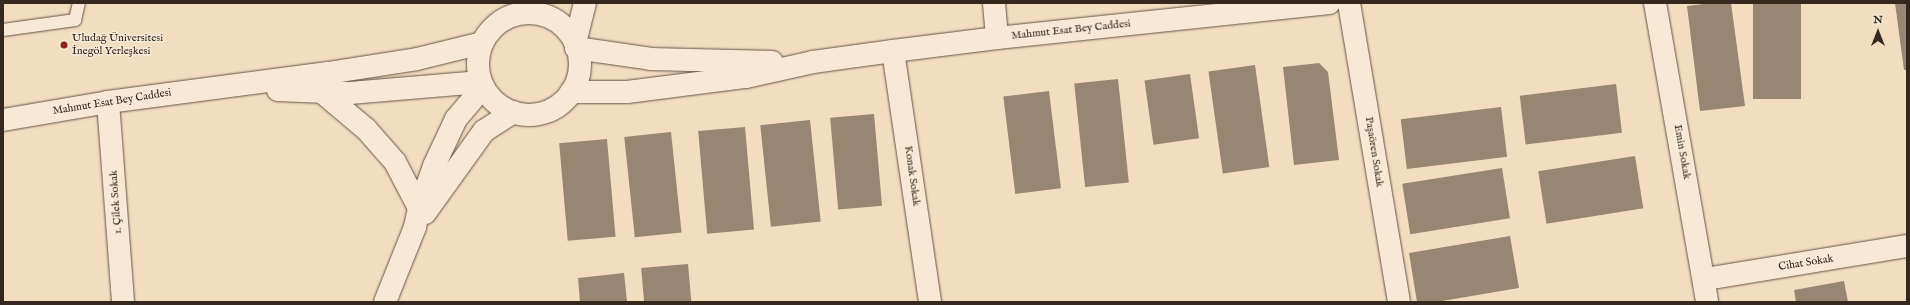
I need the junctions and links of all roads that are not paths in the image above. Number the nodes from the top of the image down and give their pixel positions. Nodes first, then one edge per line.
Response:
1 (79, 3) edge
2 (526, 3) edge
3 (585, 3) edge
4 (994, 3) edge
5 (1329, 3) edge
6 (1349, 3) edge
7 (1655, 3) edge
8 (505, 19) junction
9 (3, 30) edge
10 (997, 38) junction
11 (482, 43) junction
12 (576, 45) junction
13 (893, 51) junction
14 (813, 62) junction
15 (482, 84) junction
16 (220, 87) junction
17 (322, 92) junction
18 (571, 92) junction
19 (108, 102) junction
20 (513, 112) junction
21 (3, 120) edge
22 (417, 218) junction
23 (1907, 246) edge
24 (1705, 279) junction
25 (123, 302) edge
26 (385, 302) edge
27 (930, 302) edge
28 (1399, 302) edge
29 (1708, 302) edge

1 - 9 lane
2 - 8 main road
3 - 12 main road
4 - 10 main road
5 - 10 main road, Mahmut Esat Bey Caddesi
6 - 28 main road, Paşaören Sokak
7 - 24 main road, Emin Sokak
8 - 11 main road
8 - 12 main road
10 - 13 main road, Mahmut Esat Bey Caddesi
11 - 15 main road
11 - 16 main road
12 - 14 main road
12 - 18 main road
13 - 14 main road, Mahmut Esat Bey Caddesi
13 - 27 main road, Konak Sokak
14 - 18 main road
15 - 17 main road
15 - 20 main road
15 - 22 main road
16 - 17 main road
16 - 19 main road, Mahmut Esat Bey Caddesi
17 - 22 main road
18 - 20 main road
19 - 21 main road, Mahmut Esat Bey Caddesi
19 - 25 main road, 1. Çilek Sokak
20 - 22 main road
22 - 26 main road
23 - 24 main road, Cihat Sokak
24 - 29 main road, Emin Sokak

